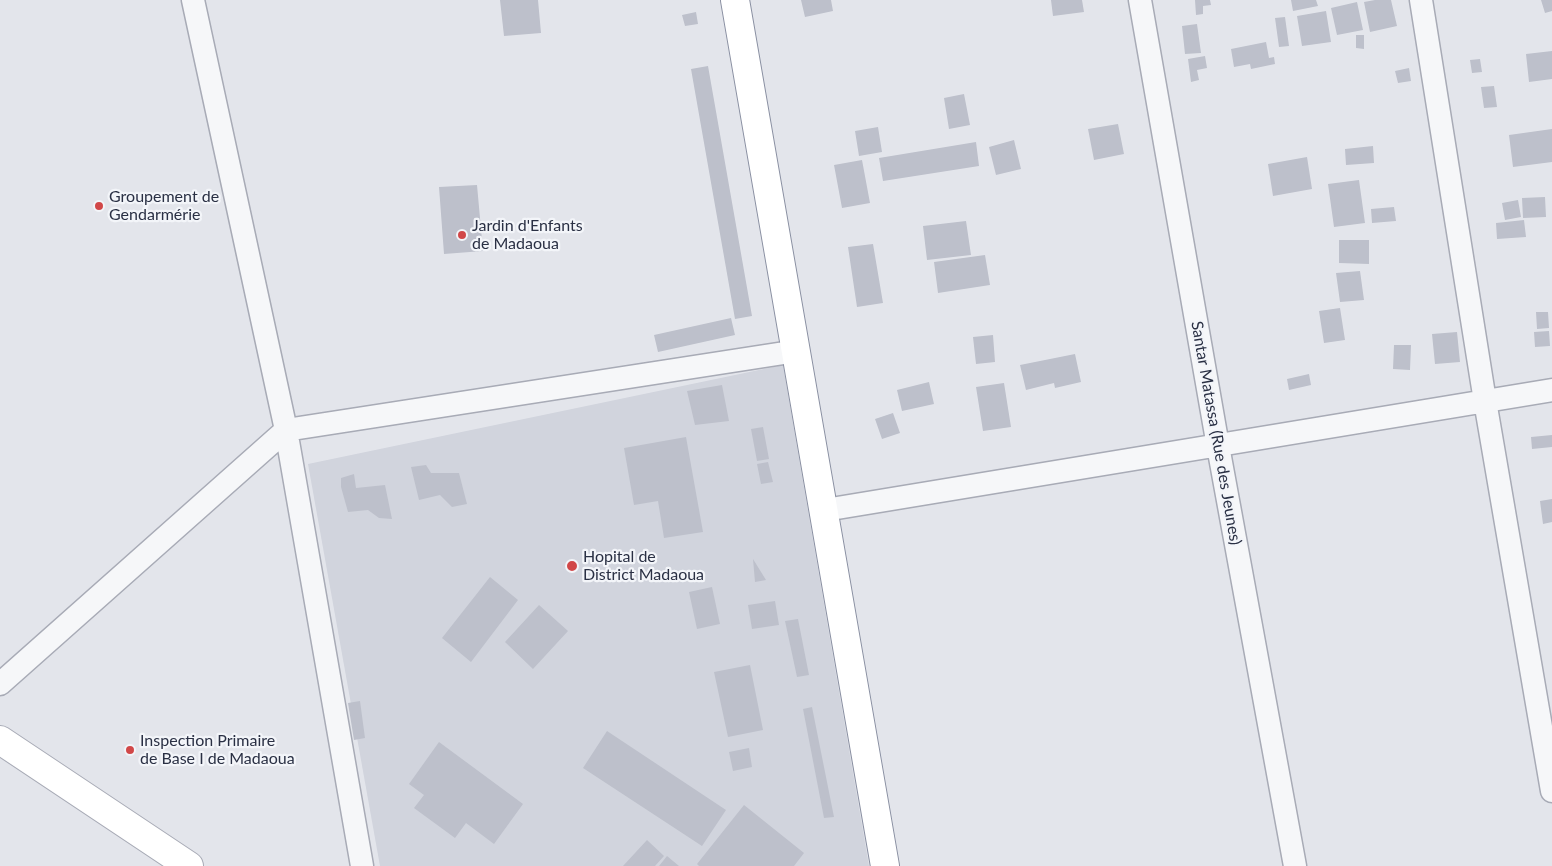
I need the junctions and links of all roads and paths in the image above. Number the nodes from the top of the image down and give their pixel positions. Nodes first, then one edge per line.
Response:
1 (194, 0) edge
2 (735, 0) edge
3 (1140, 0) edge
4 (1421, 0) edge
5 (797, 351) junction
6 (1552, 390) edge
7 (1485, 401) junction
8 (286, 430) junction
9 (1218, 446) junction
10 (825, 510) junction
11 (0, 684) edge
12 (0, 740) edge
13 (1552, 791) edge
14 (189, 866) edge
15 (362, 866) edge
16 (885, 866) edge
17 (1295, 866) edge

1 - 8 street
2 - 5 main road
3 - 9 street, Santar Matassa (Rue des Jeunes)
4 - 7 street
5 - 8 street
5 - 10 main road
6 - 7 street
7 - 9 street
7 - 13 street
8 - 11 street
8 - 15 street
9 - 10 street
9 - 17 street, Santar Matassa (Rue des Jeunes)
10 - 16 main road
12 - 14 main road

